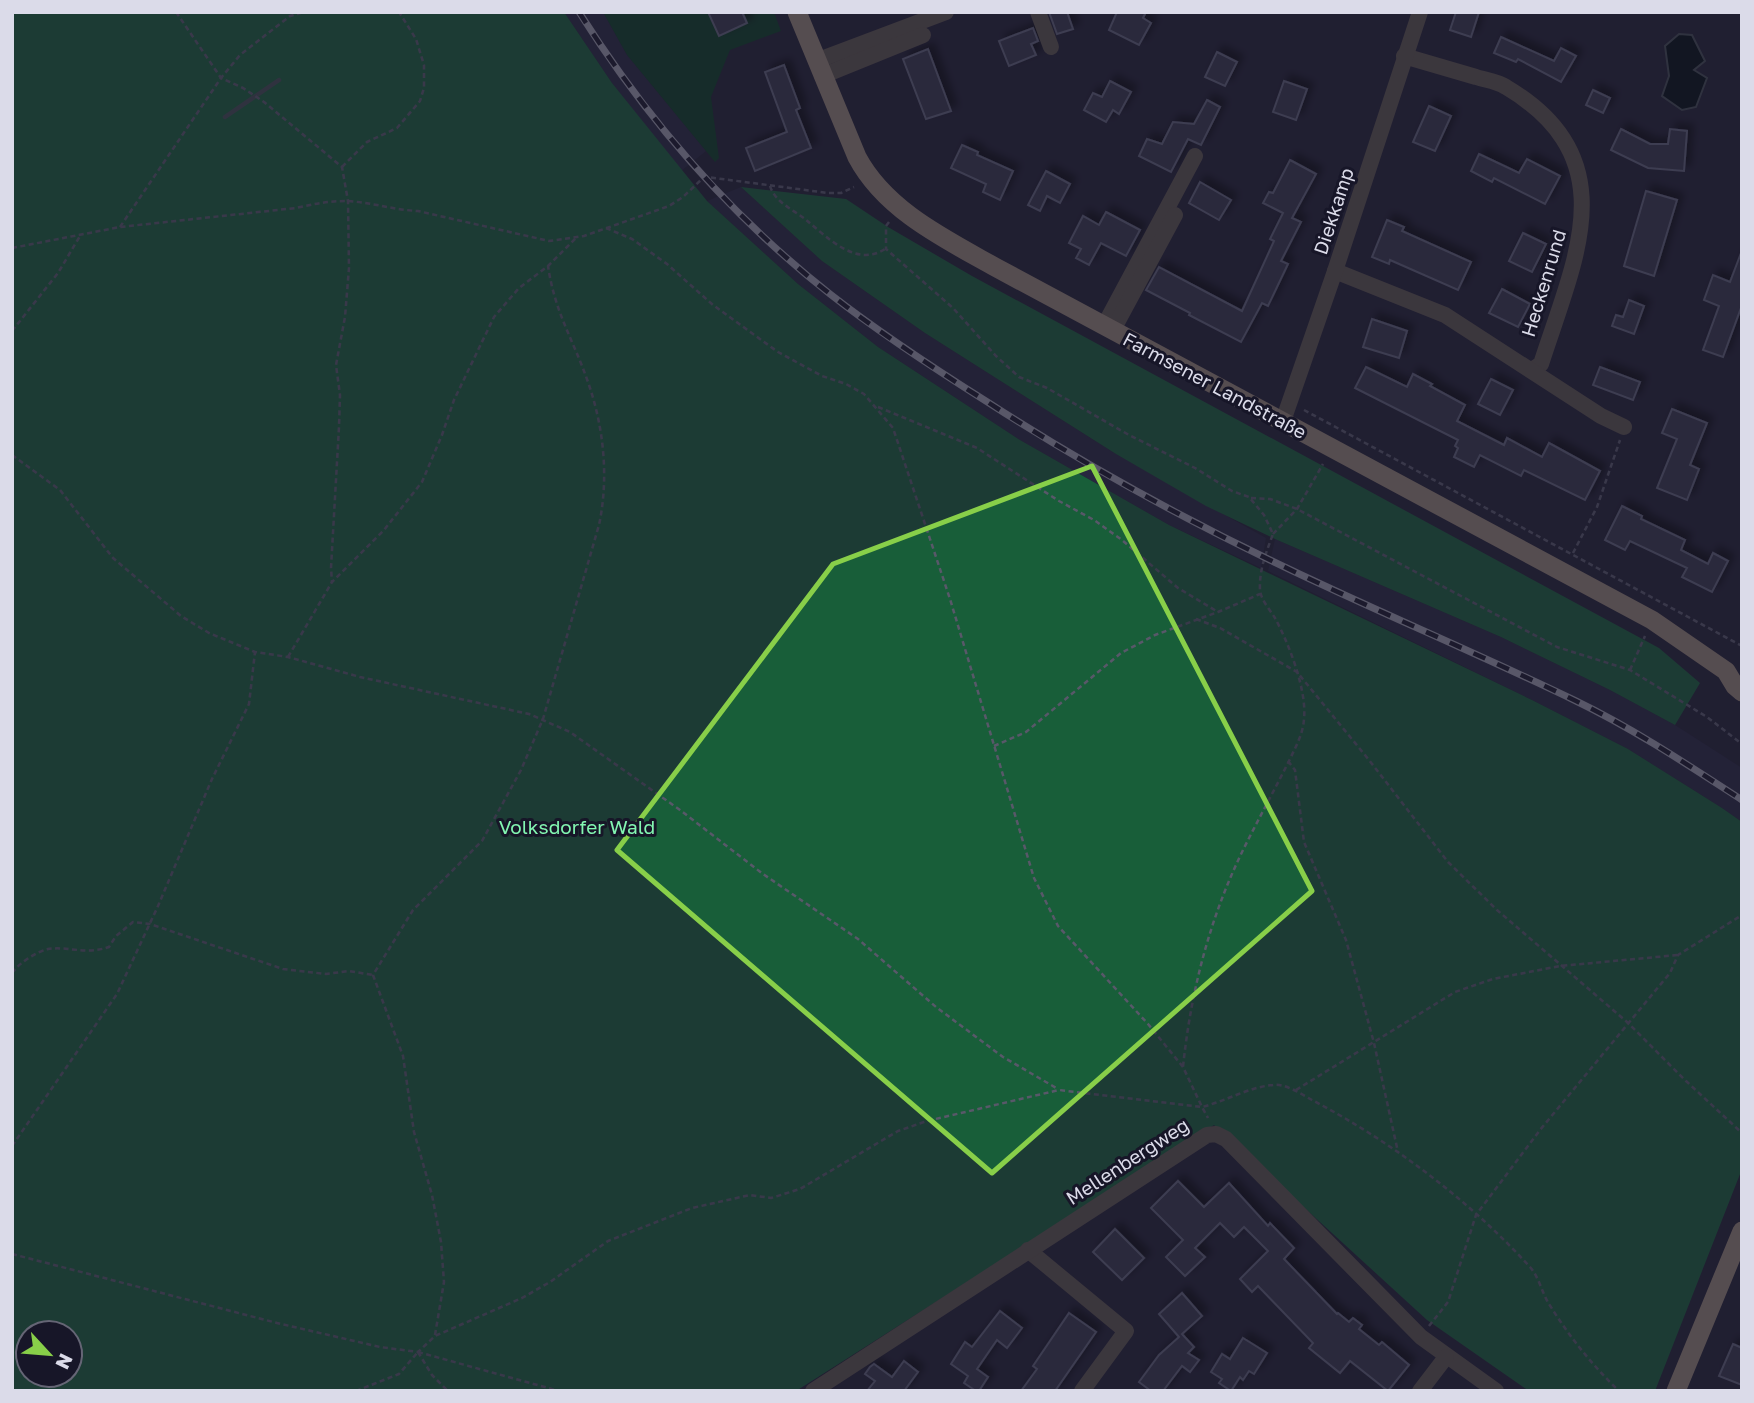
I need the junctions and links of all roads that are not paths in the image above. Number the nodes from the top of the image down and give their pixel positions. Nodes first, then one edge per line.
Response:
1 (797, 12) edge
2 (947, 12) edge
3 (1038, 12) edge
4 (1420, 12) edge
5 (923, 35) dead end
6 (1051, 47) dead end
7 (1404, 56) junction
8 (819, 69) junction
9 (1195, 156) dead end
10 (1183, 201) dead end
11 (1335, 271) junction
12 (1108, 328) junction
13 (1532, 370) junction
14 (1283, 421) junction
15 (1624, 427) road end
16 (1734, 672) edge
17 (1742, 692) edge
18 (1742, 1231) edge
19 (1028, 1250) junction
20 (1446, 1357) junction
21 (813, 1391) edge
22 (1082, 1391) edge
23 (1420, 1391) edge
24 (1496, 1391) edge
25 (1676, 1391) edge

1 - 8 main road, Farmsener Landstraße
2 - 8 street
3 - 6 street
4 - 7 street, Diekkamp
5 - 8 street
7 - 11 street, Diekkamp
7 - 13 street, Heckenrund
8 - 12 main road, Farmsener Landstraße
9 - 12 street
10 - 12 street
11 - 13 street, Heckenrund
11 - 14 street, Diekkamp
12 - 14 main road, Farmsener Landstraße
13 - 15 street, Heckenrund
14 - 16 main road, Farmsener Landstraße
16 - 17 main road, Farmsener Landstraße
18 - 25 main road
19 - 20 street, Mellenbergweg
19 - 21 street, Mellenbergweg
19 - 22 street
20 - 23 street
20 - 24 street, Mellenbergweg

